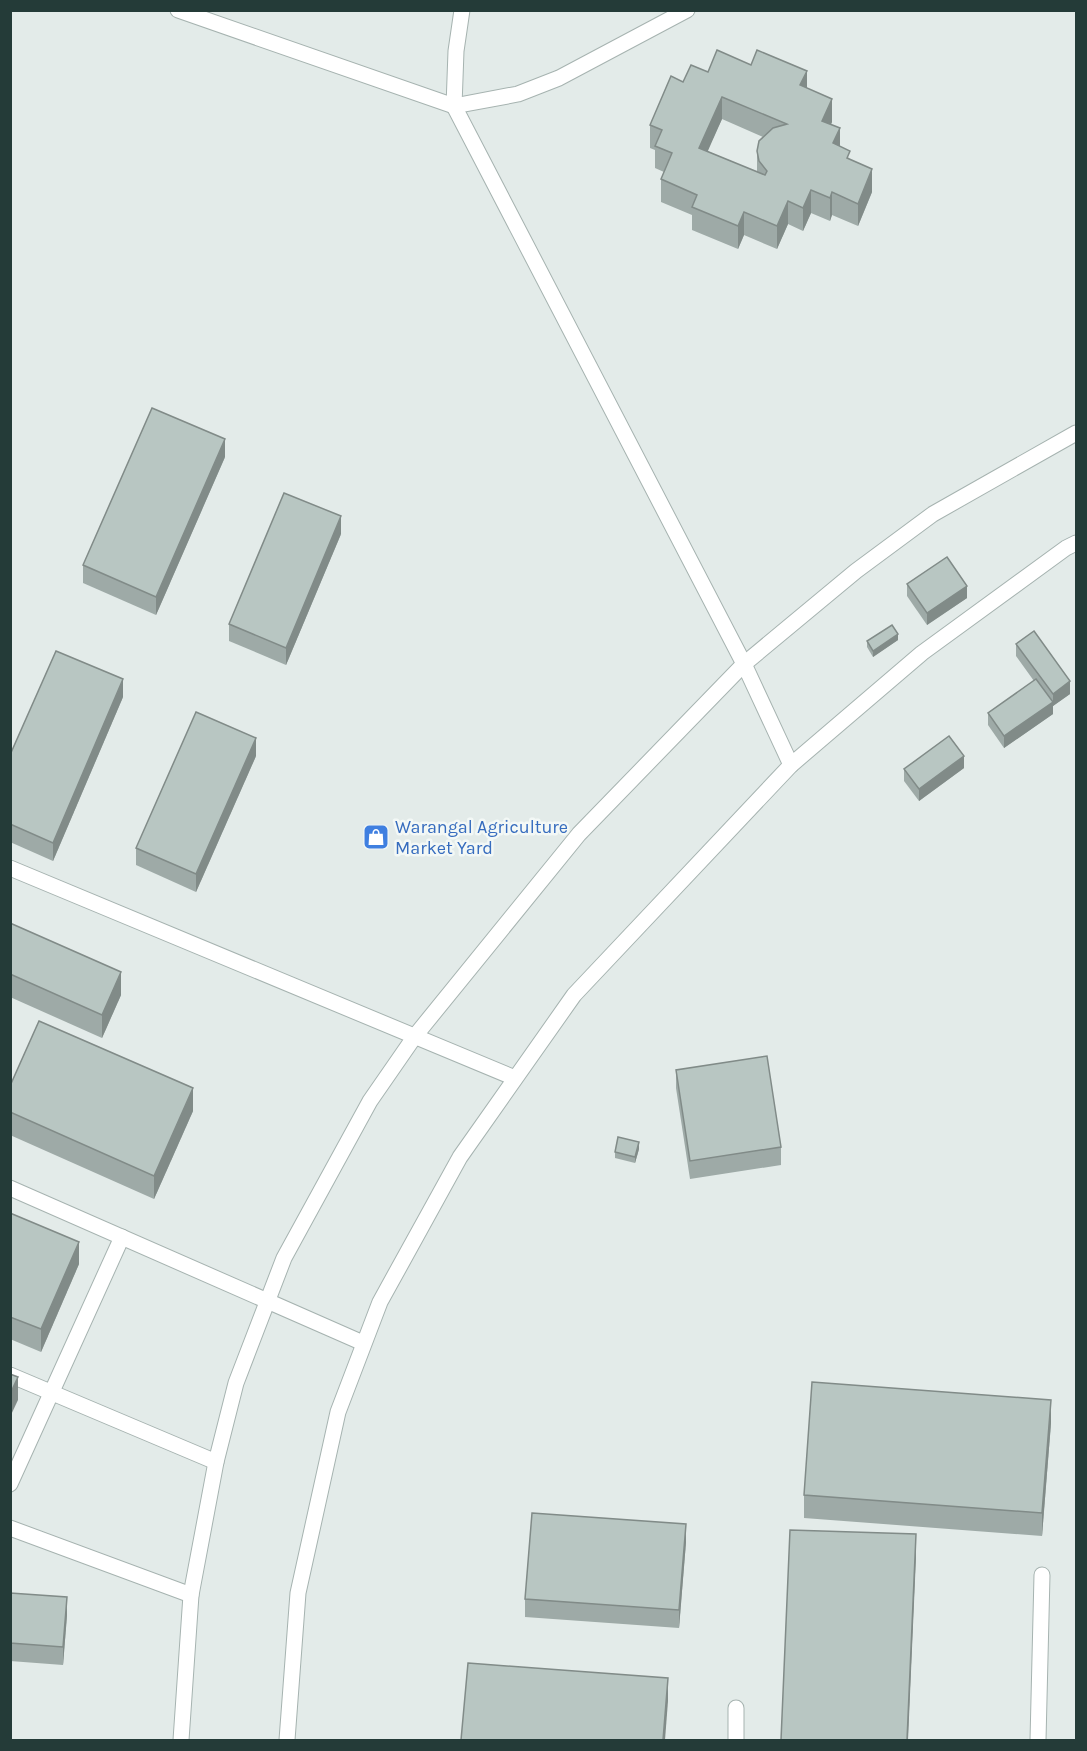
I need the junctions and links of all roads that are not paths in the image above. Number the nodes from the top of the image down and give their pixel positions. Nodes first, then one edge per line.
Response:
1 (178, 10) edge
2 (462, 10) edge
3 (687, 10) edge
4 (454, 106) junction
5 (1077, 434) edge
6 (1077, 543) edge
7 (744, 664) junction
8 (791, 765) junction
9 (10, 868) edge
10 (415, 1036) junction
11 (515, 1078) junction
12 (10, 1188) edge
13 (122, 1237) junction
14 (266, 1300) junction
15 (363, 1343) junction
16 (10, 1375) edge
17 (53, 1393) junction
18 (216, 1462) junction
19 (10, 1484) edge
20 (10, 1528) edge
21 (1042, 1575) dead end
22 (191, 1595) junction
23 (736, 1708) dead end
24 (181, 1740) edge
25 (287, 1740) edge
26 (736, 1740) edge
27 (1038, 1740) edge

1 - 4 lane
2 - 4 lane
3 - 4 lane
4 - 7 lane
5 - 7 lane
6 - 8 lane
7 - 8 lane
7 - 10 lane
8 - 11 lane
9 - 10 lane
10 - 11 lane
10 - 14 lane
11 - 15 lane
12 - 13 lane
13 - 14 lane
13 - 17 lane
14 - 15 lane
14 - 18 lane
15 - 25 lane
16 - 17 lane
17 - 18 lane
17 - 19 lane
18 - 22 lane
20 - 22 lane
21 - 27 lane
22 - 24 lane
23 - 26 lane

